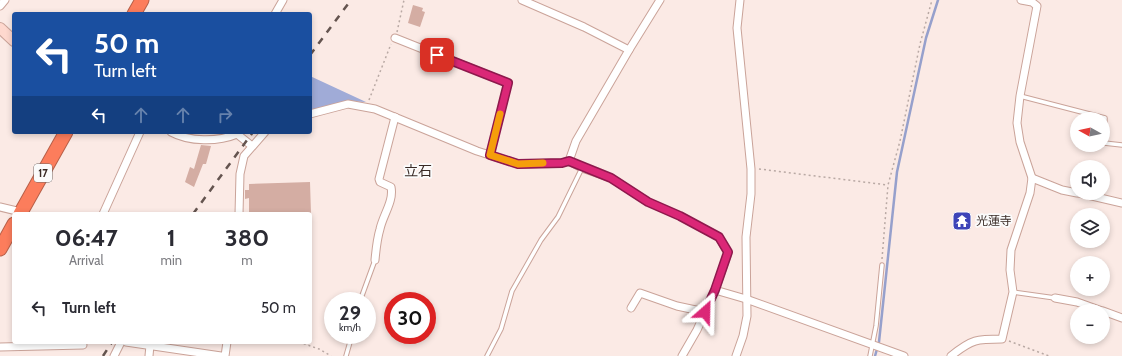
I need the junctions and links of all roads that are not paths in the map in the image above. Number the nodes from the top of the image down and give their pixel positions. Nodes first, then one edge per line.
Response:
1 (5, 0) edge
2 (142, 0) edge
3 (283, 0) edge
4 (522, 0) edge
5 (660, 0) edge
6 (740, 0) edge
7 (1021, 0) edge
8 (0, 6) edge
9 (135, 12) edge
10 (276, 12) edge
11 (0, 28) edge
12 (395, 38) road end
13 (12, 39) edge
14 (629, 50) junction
15 (1020, 96) junction
16 (312, 113) edge
17 (395, 117) junction
18 (65, 134) edge
19 (139, 134) edge
20 (174, 134) edge
21 (236, 134) edge
22 (239, 134) edge
23 (263, 134) edge
24 (1122, 144) edge
25 (252, 146) junction
26 (490, 155) junction
27 (569, 161) junction
28 (582, 168) junction
29 (1032, 178) junction
30 (1070, 192) edge
31 (1109, 200) edge
32 (1122, 203) edge
33 (0, 207) edge
34 (18, 212) edge
35 (22, 212) edge
36 (104, 212) edge
37 (239, 212) edge
38 (12, 229) edge
39 (6, 244) edge
40 (375, 260) joint
41 (882, 265) road end
42 (715, 290) junction
43 (363, 292) edge
44 (1013, 292) junction
45 (1055, 298) joint
46 (746, 299) junction
47 (1083, 304) edge
48 (631, 308) dead end
49 (705, 312) junction
50 (1110, 314) edge
51 (1122, 318) edge
52 (62, 344) edge
53 (120, 344) edge
54 (142, 344) edge
55 (227, 344) edge
56 (349, 344) edge
57 (150, 345) junction
58 (873, 346) junction
59 (0, 347) edge
60 (114, 356) edge
61 (149, 356) edge
62 (221, 356) edge
63 (225, 356) edge
64 (346, 356) edge
65 (487, 356) edge
66 (682, 356) edge
67 (736, 356) edge
68 (870, 356) edge
69 (904, 356) edge
70 (952, 356) edge

1 - 8 street
2 - 9 highway
3 - 10 street
4 - 14 street
5 - 14 street
6 - 46 street
7 - 15 street
11 - 13 street
12 - 26 street
14 - 27 street
15 - 24 lane
15 - 29 street
16 - 17 street
17 - 26 street
17 - 40 street
18 - 35 highway, 17
19 - 36 street
20 - 21 street
22 - 25 street
23 - 25 street
25 - 37 street
26 - 27 street
27 - 28 street
28 - 42 street
28 - 65 lane
29 - 30 street
29 - 44 street
31 - 32 street
33 - 34 street
38 - 39 highway
40 - 43 lane
41 - 58 lane
42 - 46 street
42 - 49 street
44 - 45 lane
44 - 70 street
45 - 47 street
46 - 58 street
46 - 67 street
48 - 49 street
49 - 66 street
50 - 51 street
52 - 59 street
53 - 60 street
54 - 57 street
55 - 63 street
56 - 64 lane
57 - 61 street
57 - 62 street
58 - 68 lane
58 - 69 street

